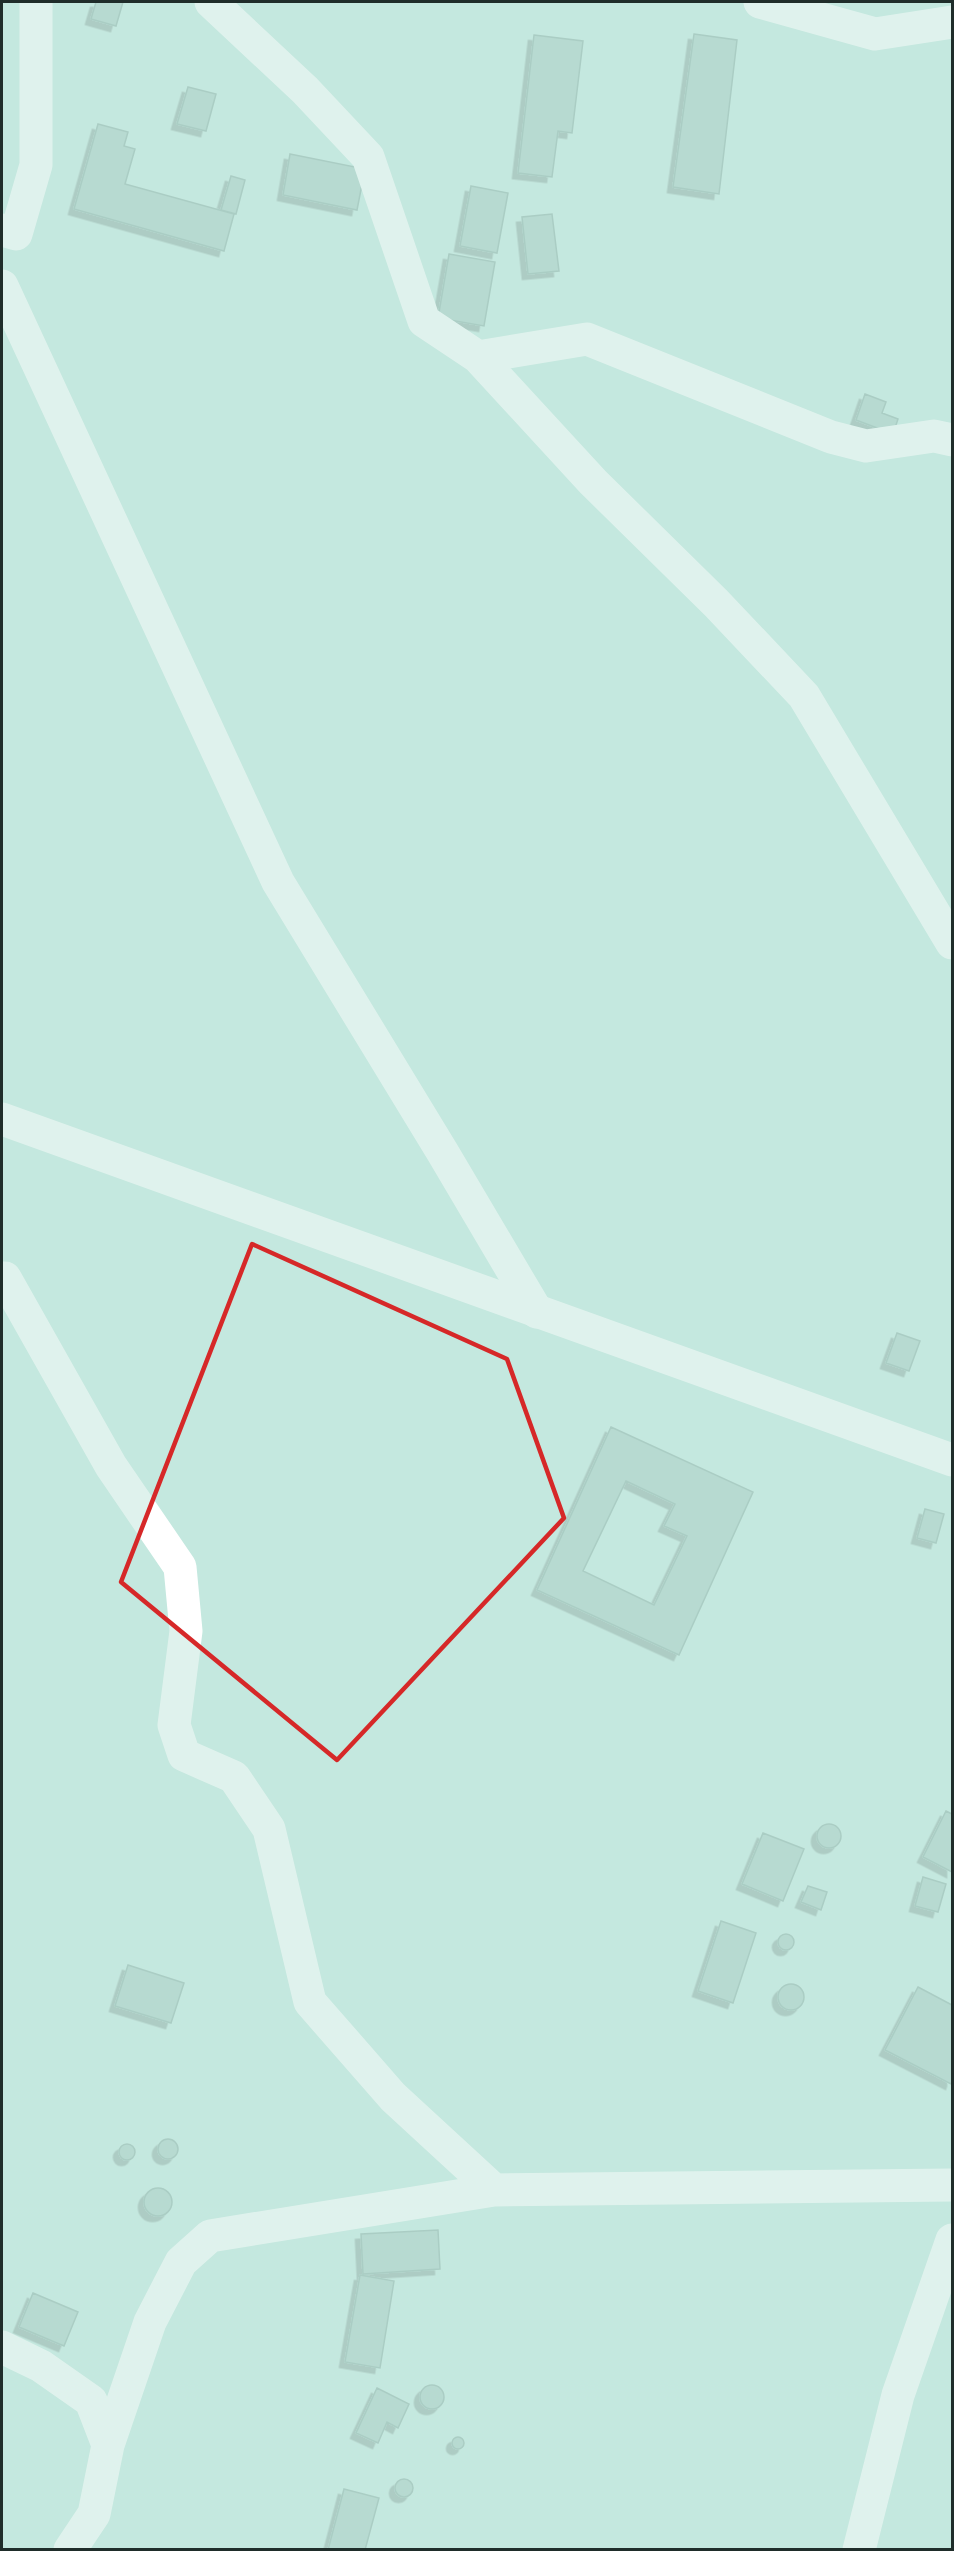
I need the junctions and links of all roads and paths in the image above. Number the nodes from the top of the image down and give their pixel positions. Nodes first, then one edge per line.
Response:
1 (36, 2) edge
2 (211, 2) edge
3 (760, 2) edge
4 (952, 22) edge
5 (2, 230) edge
6 (2, 286) edge
7 (478, 357) junction
8 (952, 440) edge
9 (952, 943) edge
10 (2, 1119) edge
11 (3, 1278) edge
12 (537, 1312) junction
13 (952, 1460) edge
14 (952, 2185) edge
15 (494, 2190) junction
16 (952, 2240) edge
17 (2, 2347) edge
18 (108, 2445) junction
19 (70, 2550) edge
20 (859, 2550) edge

1 - 5 street
2 - 7 street
3 - 4 street
6 - 12 street
7 - 8 street
7 - 9 street
10 - 12 street
11 - 15 street
12 - 13 street
14 - 15 street
15 - 18 street
16 - 20 street
17 - 18 street
18 - 19 street

